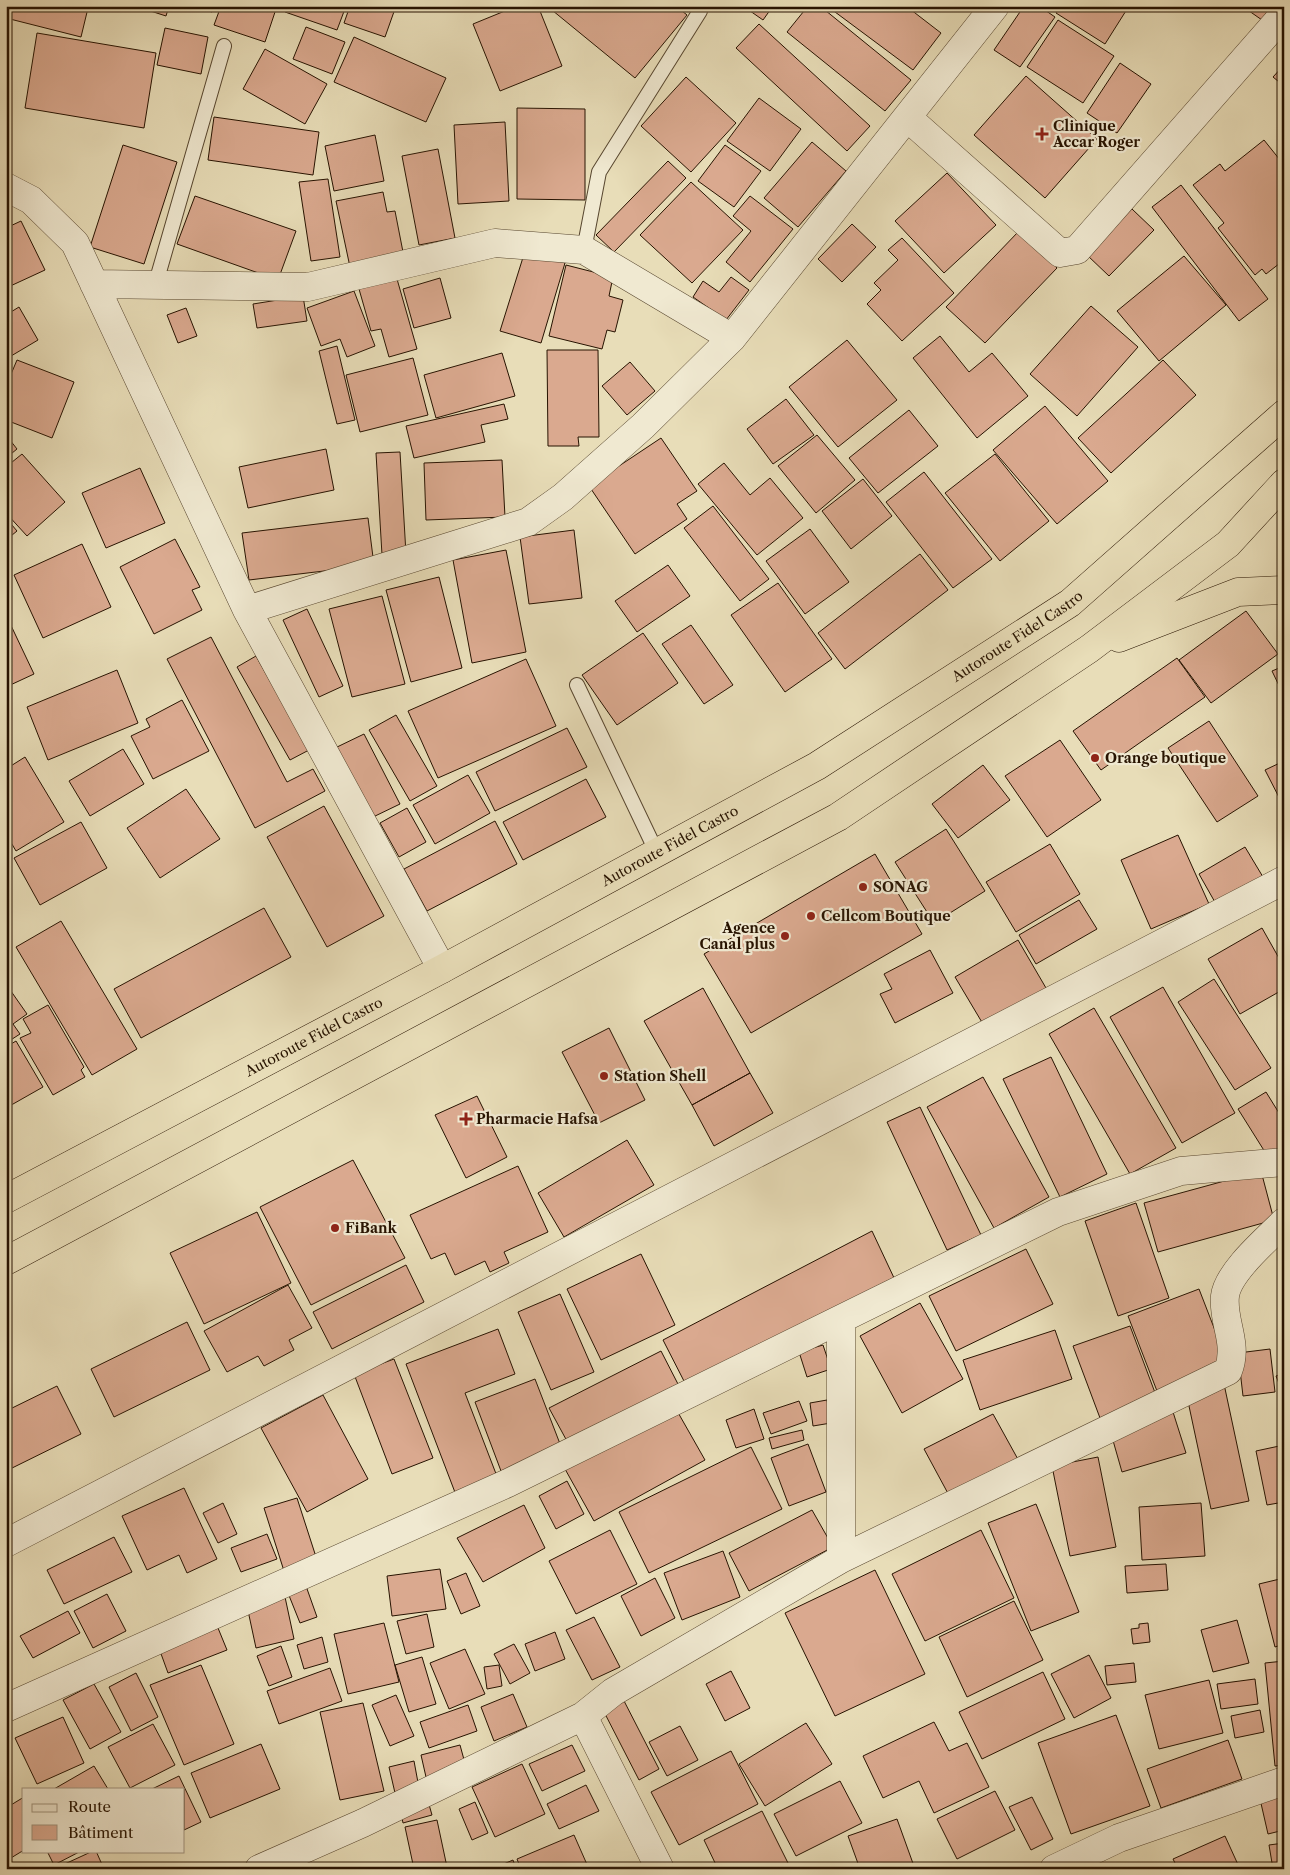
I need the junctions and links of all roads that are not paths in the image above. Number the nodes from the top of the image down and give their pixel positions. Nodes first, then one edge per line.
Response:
1 (700, 6) edge
2 (994, 6) edge
3 (1284, 14) edge
4 (224, 46) dead end
5 (908, 118) junction
6 (6, 187) edge
7 (584, 250) junction
8 (94, 284) junction
9 (155, 286) junction
10 (732, 338) junction
11 (1284, 414) edge
12 (1284, 483) edge
13 (1284, 590) edge
14 (247, 610) junction
15 (1089, 649) junction
16 (578, 685) dead end
17 (657, 853) junction
18 (1284, 880) edge
19 (442, 969) junction
20 (1284, 1162) edge
21 (6, 1199) edge
22 (1284, 1222) edge
23 (6, 1261) edge
24 (841, 1320) junction
25 (6, 1543) edge
26 (841, 1559) junction
27 (6, 1708) edge
28 (583, 1716) junction
29 (1284, 1780) edge
30 (259, 1869) edge
31 (660, 1869) edge
32 (1054, 1869) edge

1 - 7 lane
2 - 5 street
3 - 5 street
4 - 9 lane
5 - 10 street
6 - 8 street
7 - 9 street
7 - 10 street
8 - 9 street
8 - 14 street
10 - 14 street
11 - 17 highway, Autoroute Fidel Castro
12 - 15 highway
13 - 15 highway
14 - 19 street
15 - 23 highway
16 - 17 lane
17 - 19 highway, Autoroute Fidel Castro
18 - 25 street
19 - 21 highway, Autoroute Fidel Castro
20 - 24 street
22 - 26 street
24 - 26 street
24 - 27 street
26 - 28 street
28 - 30 street
28 - 31 street
29 - 32 street

